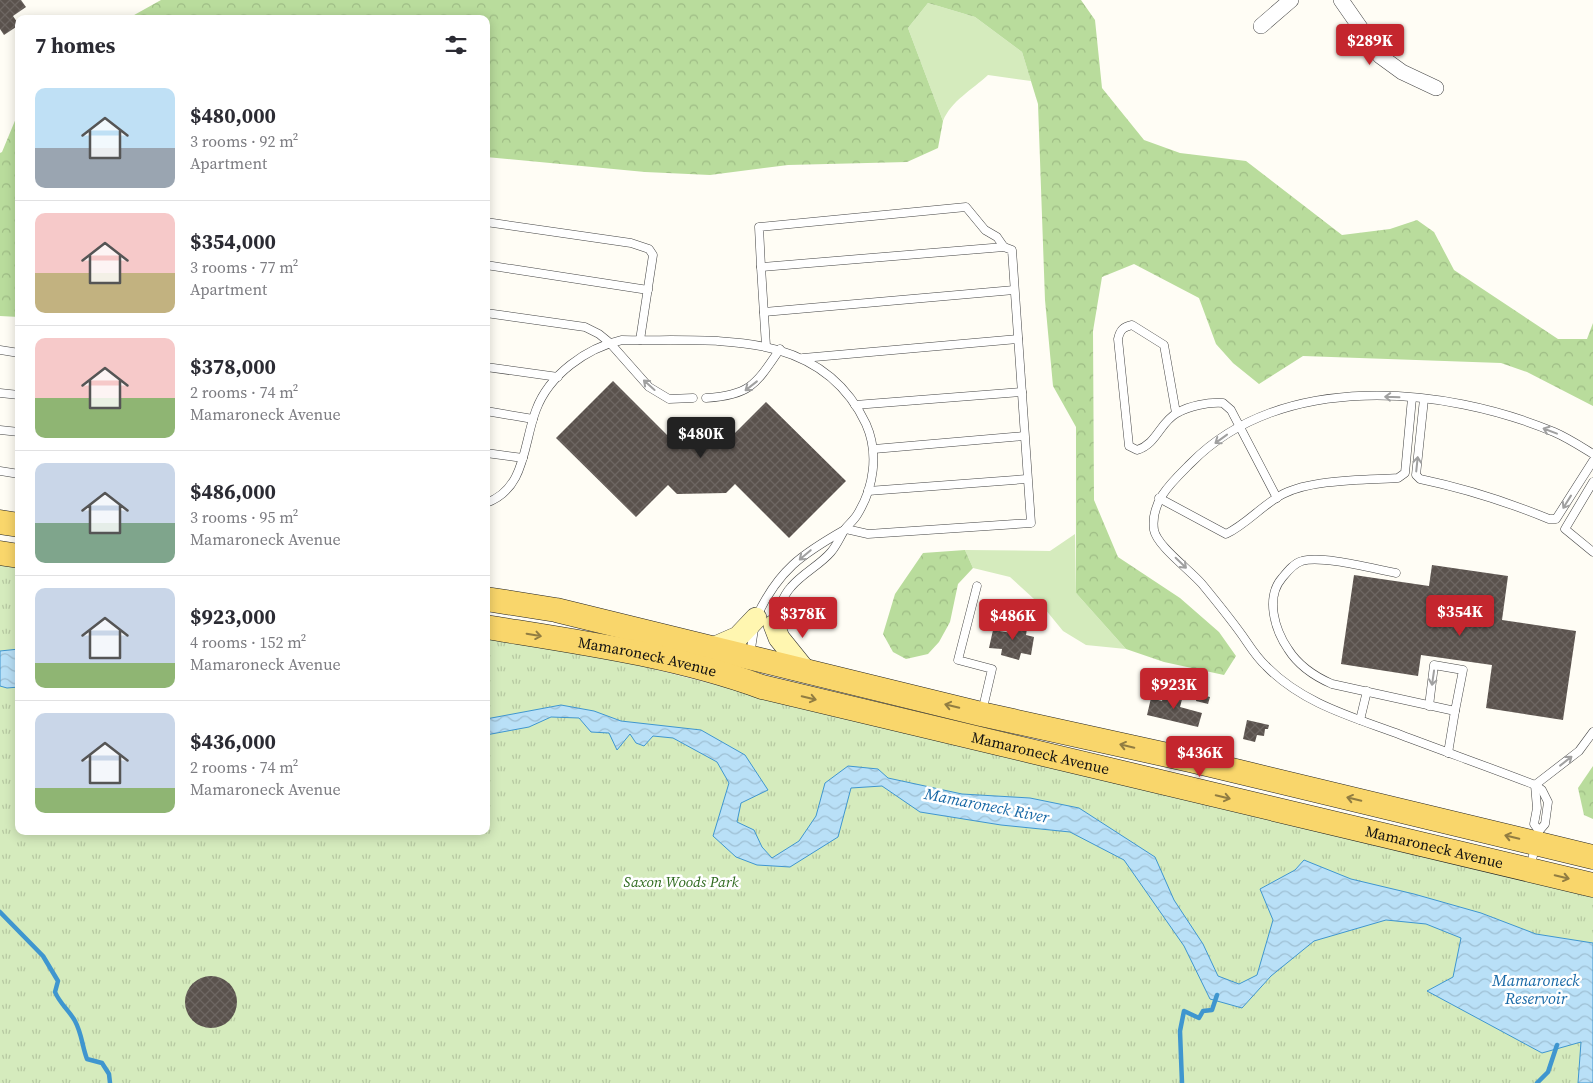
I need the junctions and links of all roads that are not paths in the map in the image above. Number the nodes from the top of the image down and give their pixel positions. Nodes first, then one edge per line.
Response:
1 (1291, 0) edge
2 (1341, 0) edge
3 (1261, 26) dead end
4 (1436, 88) dead end
5 (490, 223) edge
6 (1004, 247) junction
7 (490, 266) edge
8 (761, 267) junction
9 (648, 290) junction
10 (1014, 290) junction
11 (764, 312) junction
12 (490, 314) edge
13 (1018, 339) junction
14 (640, 340) junction
15 (610, 343) junction
16 (766, 346) junction
17 (780, 349) junction
18 (0, 350) edge
19 (15, 352) edge
20 (802, 358) junction
21 (490, 368) edge
22 (558, 377) junction
23 (1022, 392) junction
24 (0, 393) edge
25 (15, 395) edge
26 (693, 398) dead end
27 (706, 398) dead end
28 (1412, 398) junction
29 (1424, 399) junction
30 (855, 405) junction
31 (490, 412) edge
32 (1176, 413) junction
33 (533, 419) junction
34 (1239, 427) junction
35 (0, 430) edge
36 (15, 432) edge
37 (1024, 436) junction
38 (874, 449) junction
39 (490, 453) edge
40 (1593, 454) edge
41 (523, 458) junction
42 (1593, 461) edge
43 (0, 471) edge
44 (15, 473) edge
45 (1027, 479) junction
46 (1593, 482) edge
47 (868, 491) junction
48 (1586, 493) junction
49 (1159, 498) junction
50 (1276, 498) junction
51 (1593, 499) edge
52 (490, 502) edge
53 (0, 522) edge
54 (15, 524) edge
55 (846, 529) junction
56 (1593, 552) edge
57 (0, 553) edge
58 (15, 555) edge
59 (1396, 573) dead end
60 (977, 586) dead end
61 (490, 600) edge
62 (490, 628) edge
63 (714, 647) junction
64 (760, 659) junction
65 (804, 669) junction
66 (1367, 691) junction
67 (1429, 706) junction
68 (1455, 711) junction
69 (981, 714) junction
70 (1360, 720) junction
71 (1593, 732) edge
72 (1448, 753) junction
73 (1190, 760) junction
74 (1535, 785) junction
75 (1182, 787) junction
76 (1538, 837) junction
77 (1593, 857) edge
78 (1530, 870) junction
79 (1593, 885) edge

1 - 3 street
2 - 4 street
5 - 9 lane
6 - 8 lane
6 - 8 lane
6 - 10 lane
7 - 9 lane
8 - 11 lane
9 - 14 lane
10 - 11 lane
10 - 13 lane
11 - 16 lane
12 - 15 lane
13 - 20 lane
13 - 23 lane
14 - 15 lane
14 - 16 lane
15 - 22 lane
26 -> 15 lane
16 - 17 lane
17 - 20 lane
17 -> 27 lane
18 - 19 lane
20 - 30 lane
21 - 22 lane
22 - 33 lane
23 - 30 lane
23 - 37 lane
24 - 25 lane
28 - 29 lane
28 -> 34 lane
28 - 50 lane
40 -> 29 lane
42 -> 29 lane
30 - 38 lane
31 - 33 lane
32 - 32 lane
32 - 34 lane
33 - 41 lane
34 -> 49 lane
34 - 50 lane
35 - 36 lane
37 - 38 lane
37 - 45 lane
38 - 47 lane
39 - 41 lane
41 - 52 lane
43 - 44 lane
45 - 47 lane
45 - 55 lane
46 - 48 lane
47 - 55 lane
48 - 51 lane
48 - 56 lane
49 - 50 lane
49 -> 70 lane
53 - 54 main road
55 - 64 lane
55 -> 64 lane
57 - 58 main road
59 - 66 lane
60 - 69 lane
61 - 63 main road, Mamaroneck Avenue
62 -> 64 main road, Mamaroneck Avenue
63 - 64 main road, Mamaroneck Avenue
63 - 64 main road
64 - 65 main road, Mamaroneck Avenue
64 - 65 main road
64 -> 75 main road, Mamaroneck Avenue
69 -> 65 main road, Mamaroneck Avenue
66 - 67 lane
66 - 70 lane
67 - 68 lane
68 -> 67 lane
68 - 72 lane
73 -> 69 main road, Mamaroneck Avenue
70 - 72 lane
74 -> 71 lane
72 - 74 lane
73 - 75 street
76 -> 73 main road, Mamaroneck Avenue
74 - 76 lane
75 -> 78 main road, Mamaroneck Avenue
76 - 77 main road, Mamaroneck Avenue
76 - 78 lane
78 -> 79 main road, Mamaroneck Avenue

